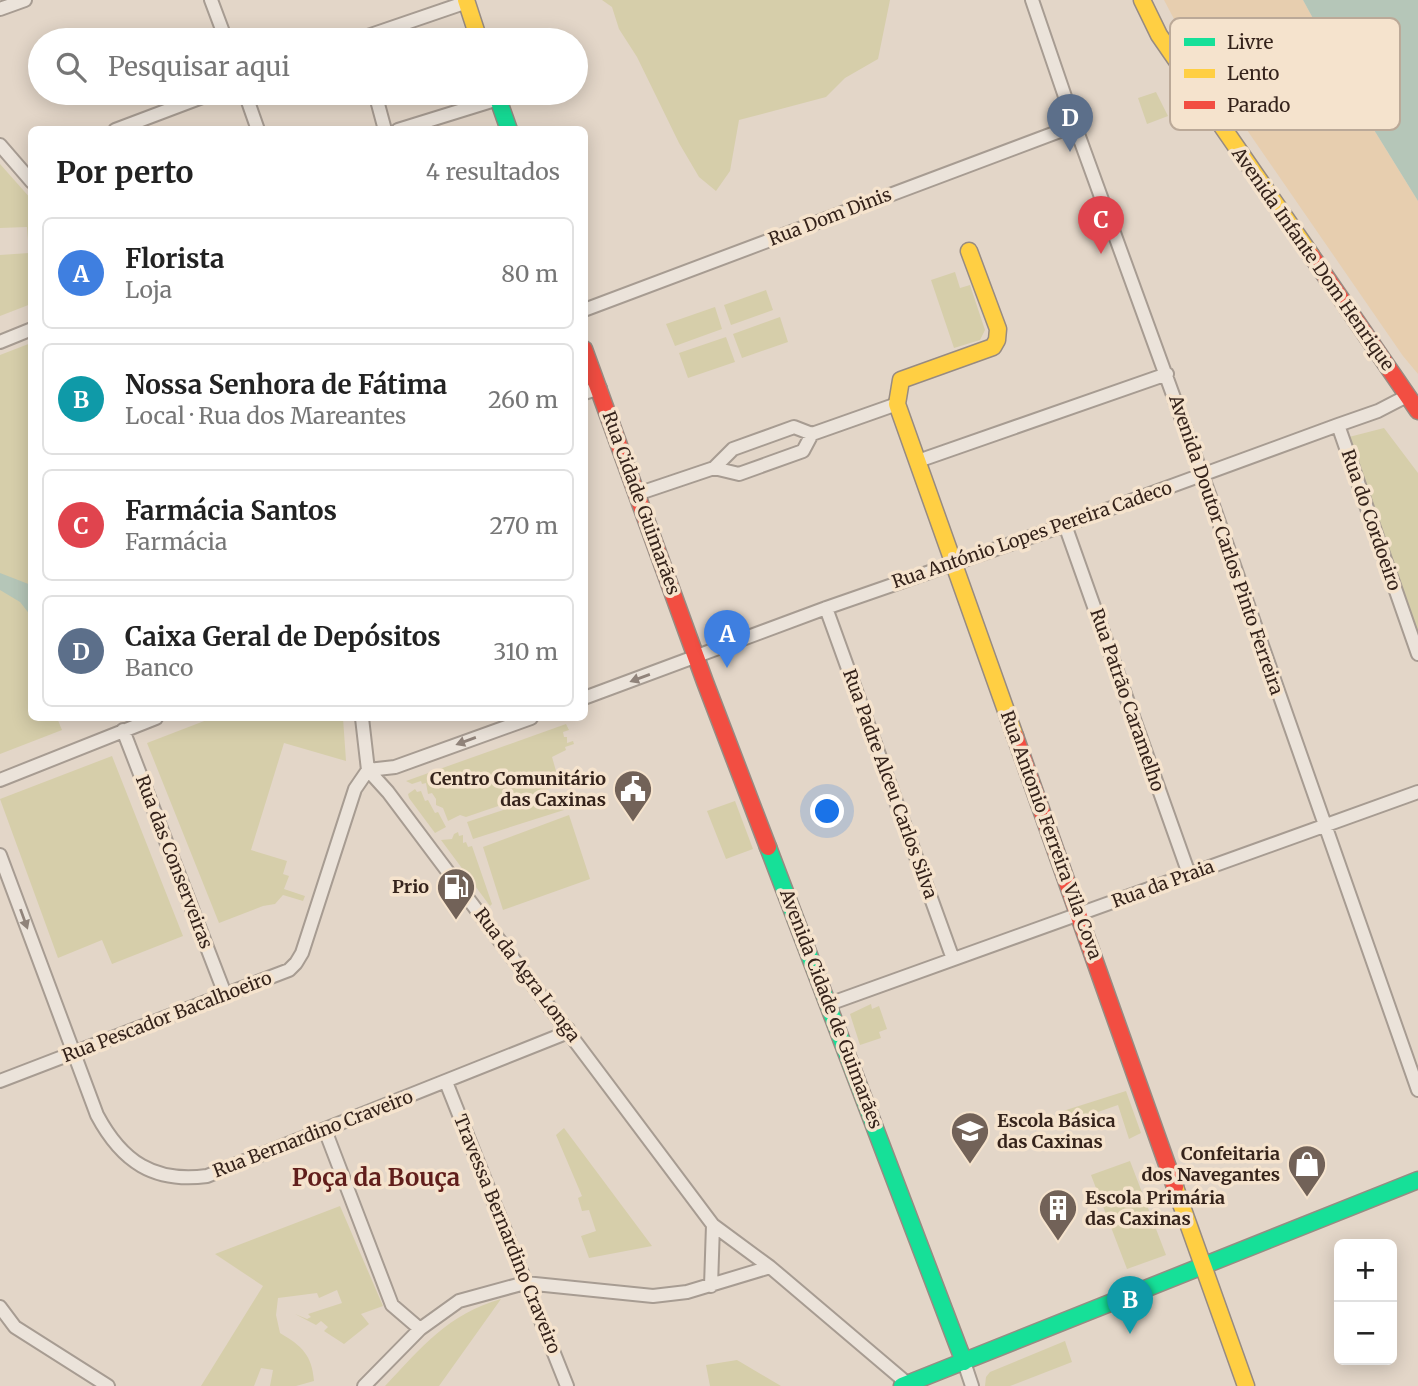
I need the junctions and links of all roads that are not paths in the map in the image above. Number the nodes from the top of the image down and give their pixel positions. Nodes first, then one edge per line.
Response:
1 (25, 0) edge
2 (211, 0) edge
3 (1032, 0) edge
4 (1142, 0) edge
5 (467, 1) edge
6 (0, 9) edge
7 (222, 28) edge
8 (392, 28) edge
9 (475, 28) edge
10 (1170, 51) edge
11 (181, 105) edge
12 (249, 105) edge
13 (378, 105) edge
14 (471, 105) edge
15 (500, 105) edge
16 (1076, 125) junction
17 (126, 126) edge
18 (257, 126) edge
19 (384, 126) edge
20 (410, 126) edge
21 (508, 126) edge
22 (1224, 130) edge
23 (0, 145) edge
24 (27, 167) edge
25 (969, 251) dead end
26 (588, 308) edge
27 (28, 331) edge
28 (0, 342) edge
29 (588, 370) edge
30 (1167, 374) junction
31 (592, 391) edge
32 (1407, 396) junction
33 (897, 404) junction
34 (1418, 411) edge
35 (1338, 425) junction
36 (812, 434) junction
37 (918, 461) junction
38 (714, 468) junction
39 (1202, 475) junction
40 (637, 494) junction
41 (1065, 525) junction
42 (954, 564) junction
43 (826, 608) junction
44 (1418, 654) edge
45 (696, 657) junction
46 (588, 697) edge
47 (148, 721) edge
48 (362, 721) edge
49 (523, 721) edge
50 (123, 730) junction
51 (368, 770) junction
52 (0, 780) edge
53 (1418, 792) edge
54 (1325, 826) junction
55 (0, 855) edge
56 (1189, 874) junction
57 (1080, 914) junction
58 (953, 959) junction
59 (225, 994) junction
60 (829, 1004) junction
61 (568, 1029) junction
62 (73, 1053) junction
63 (0, 1081) edge
64 (446, 1082) junction
65 (1418, 1090) edge
66 (325, 1130) junction
67 (1418, 1180) edge
68 (713, 1225) junction
69 (1205, 1266) junction
70 (770, 1267) junction
71 (524, 1283) junction
72 (711, 1286) junction
73 (0, 1307) edge
74 (0, 1318) edge
75 (15, 1327) junction
76 (420, 1329) junction
77 (964, 1362) junction
78 (905, 1385) edge
79 (107, 1386) edge
80 (364, 1386) edge
81 (567, 1386) edge
82 (972, 1386) edge
83 (1246, 1386) edge

1 - 6 street
2 - 7 street
3 - 16 street, Avenida Doutor Carlos Pinto Ferreira
4 - 10 street, Avenida Infante Dom Henrique
5 - 8 street
5 - 9 street
11 - 17 street
12 - 18 street
13 - 19 street
14 - 20 street
15 - 21 street
16 - 26 street, Rua Dom Dinis
16 - 30 street, Avenida Doutor Carlos Pinto Ferreira
22 - 32 street, Avenida Infante Dom Henrique
23 - 24 street
25 - 33 street
27 - 28 street
29 - 31 street, Rua Cidade Guimarães
30 - 37 street
30 - 39 street, Avenida Doutor Carlos Pinto Ferreira
31 - 40 street, Rua Cidade Guimarães
32 - 34 street, Avenida Infante Dom Henrique
32 - 35 street, Rua António Lopes Pereira Cadeco
33 - 36 street
33 - 37 street, Rua Antonio Ferreira Vila Cova
35 - 39 street, Rua António Lopes Pereira Cadeco
35 - 44 street, Rua do Cordoeiro
36 - 38 street
36 - 38 street
37 - 42 street, Rua Antonio Ferreira Vila Cova
38 - 40 street
39 - 41 street, Rua António Lopes Pereira Cadeco
39 - 54 street, Avenida Doutor Carlos Pinto Ferreira
40 - 45 street, Rua Cidade Guimarães
41 - 42 street, Rua António Lopes Pereira Cadeco
41 - 56 street, Rua Patrão Caramelho
42 - 43 street, Rua António Lopes Pereira Cadeco
42 - 57 street, Rua Antonio Ferreira Vila Cova
43 - 45 street, Rua António Lopes Pereira Cadeco
43 - 58 street, Rua Padre Alceu Carlos Silva
45 -> 46 street, Rua António Lopes Pereira Cadeco
45 - 60 street, Avenida Cidade de Guimarães
47 - 50 street
48 - 51 street
49 -> 51 street
50 - 52 street
50 - 59 street, Rua das Conserveiras
51 - 59 street, Rua Pescador Bacalhoeiro
51 - 61 street, Rua da Agra Longa
53 - 54 street, Rua da Praia
54 - 56 street, Rua da Praia
54 - 65 street, Avenida Doutor Carlos Pinto Ferreira
55 -> 62 street, Rua Bernardino Craveiro
56 - 57 street, Rua da Praia
57 - 58 street, Rua da Praia
57 - 69 street, Rua Antonio Ferreira Vila Cova
58 - 60 street, Rua da Praia
59 - 62 street, Rua Pescador Bacalhoeiro
60 - 77 street, Avenida Cidade de Guimarães
61 - 64 street, Rua Bernardino Craveiro
61 - 68 street, Rua da Agra Longa
62 - 63 street, Rua Pescador Bacalhoeiro
62 - 66 street, Rua Bernardino Craveiro
64 - 66 street, Rua Bernardino Craveiro
64 - 71 street, Travessa Bernardino Craveiro
66 - 76 street
67 - 69 street
68 - 70 street, Rua da Agra Longa
68 - 72 street
69 - 77 street
69 - 83 street, Rua Antonio Ferreira Vila Cova
70 - 72 street
70 - 78 street, Rua da Agra Longa
71 - 72 street
71 - 76 street
71 - 81 street, Travessa Bernardino Craveiro
73 - 75 street
74 - 75 street
75 - 79 street
76 - 80 street
77 - 78 street
77 - 82 street

